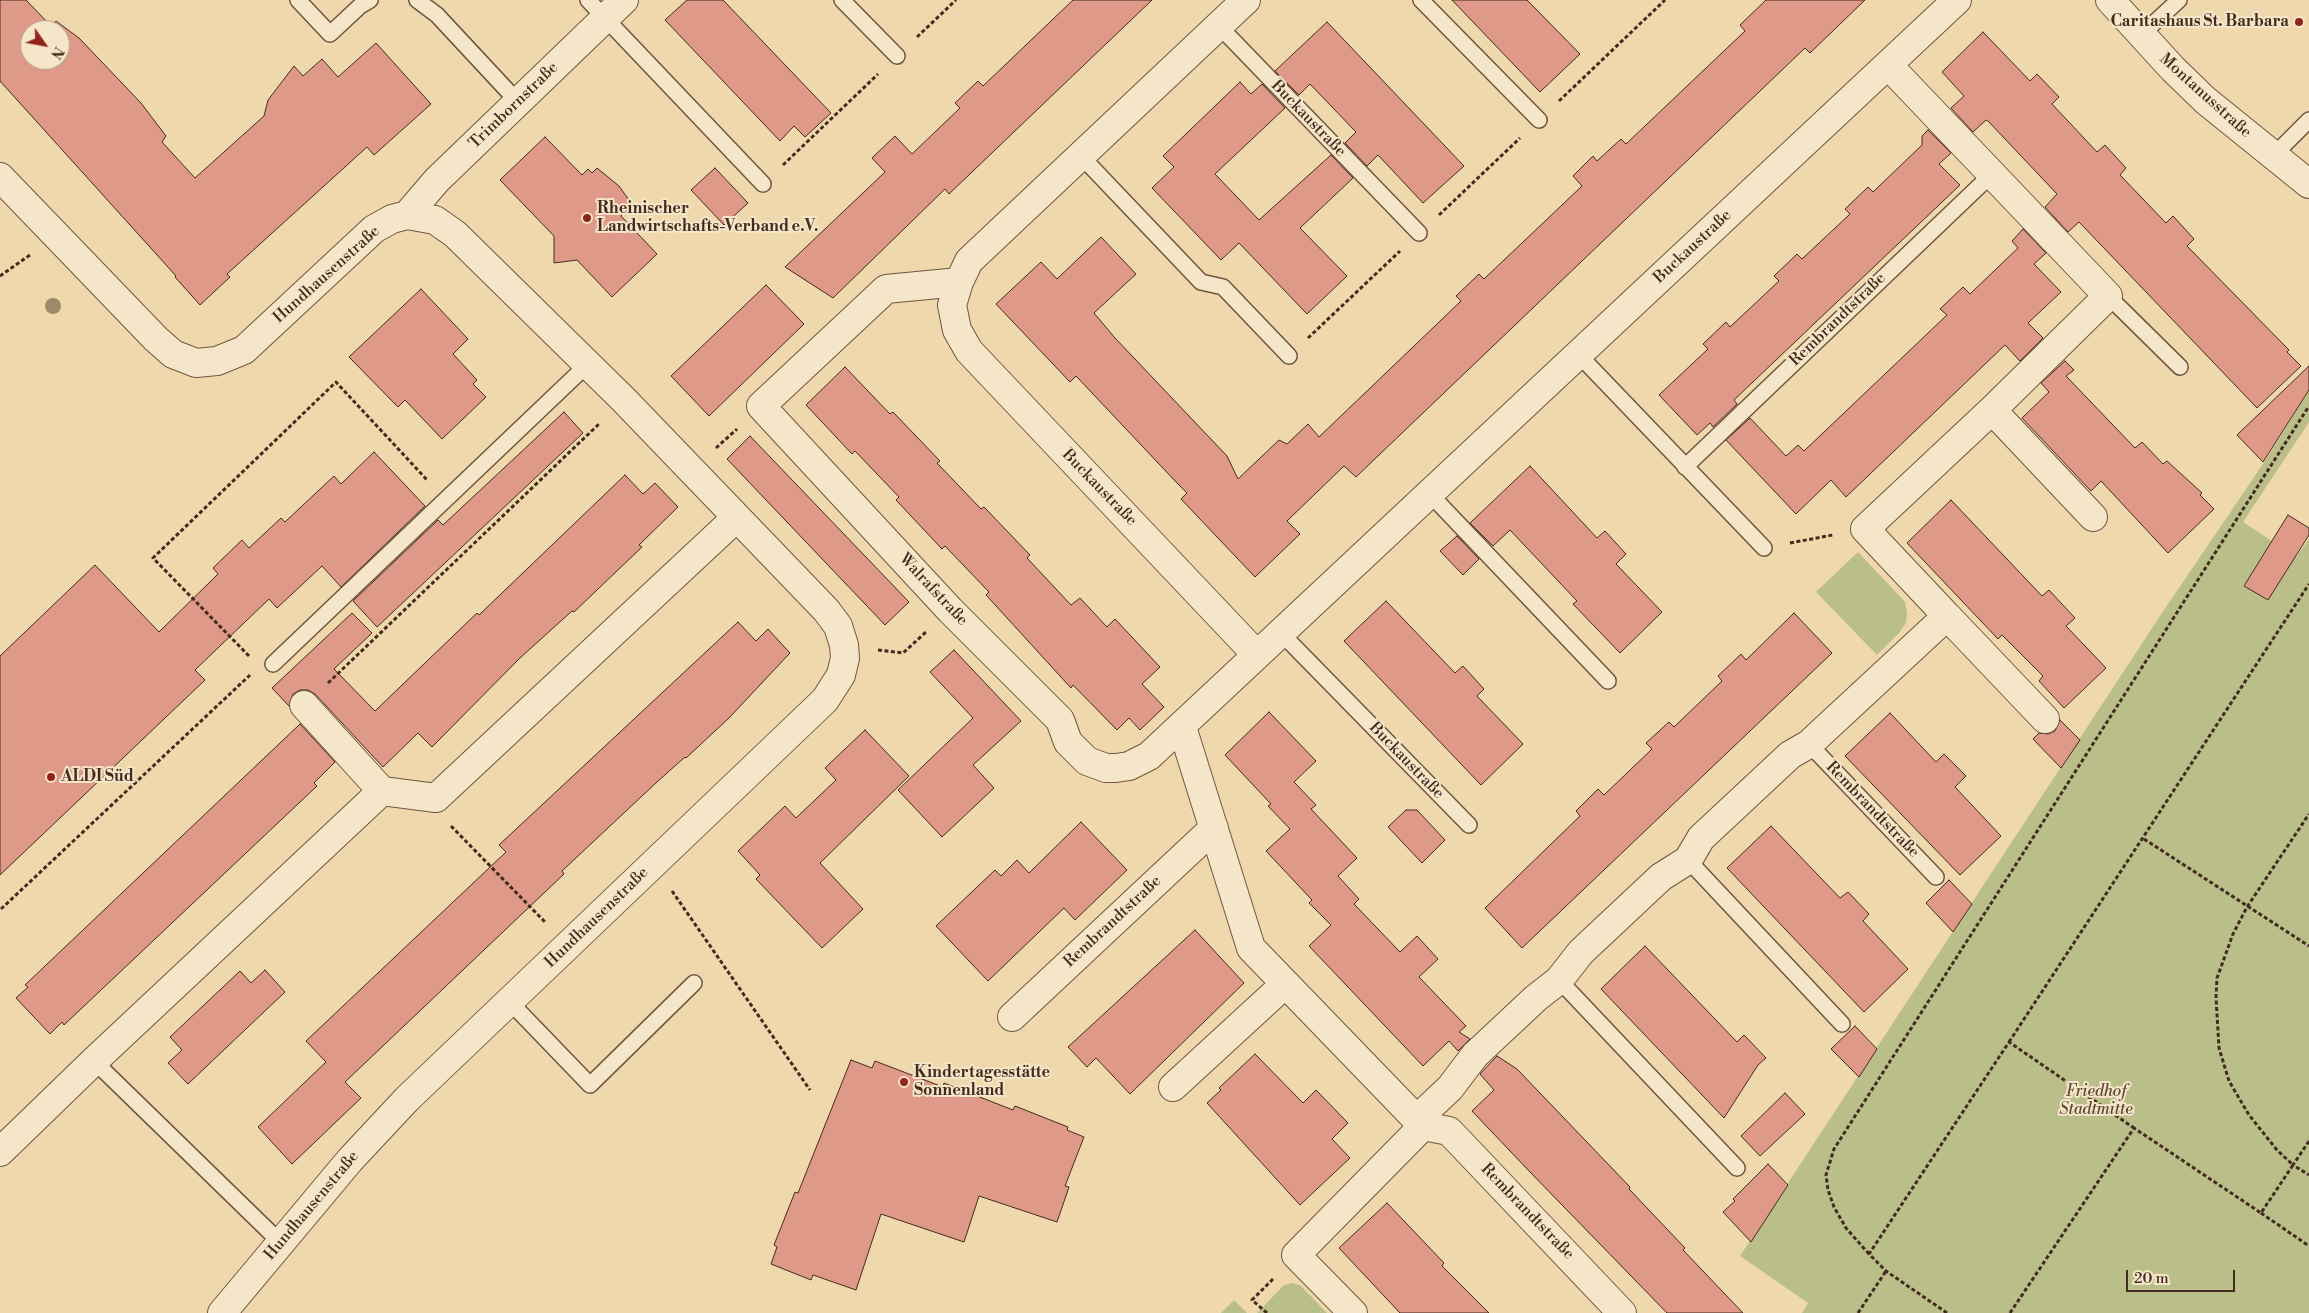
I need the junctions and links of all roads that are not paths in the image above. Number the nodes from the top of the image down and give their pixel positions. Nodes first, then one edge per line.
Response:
1 (298, 0) edge
2 (370, 0) edge
3 (417, 0) edge
4 (842, 0) edge
5 (1246, 0) edge
6 (1421, 0) edge
7 (1957, 0) edge
8 (2110, 0) edge
9 (2178, 0) edge
10 (606, 6) edge
11 (1219, 26) junction
12 (2141, 35) junction
13 (897, 56) road end
14 (1888, 65) junction
15 (518, 102) junction
16 (1538, 120) road end
17 (2309, 120) edge
18 (2273, 156) junction
19 (1082, 157) junction
20 (1992, 174) junction
21 (0, 177) edge
22 (763, 184) road end
23 (2309, 184) edge
24 (407, 215) junction
25 (1419, 234) road end
26 (959, 282) junction
27 (2108, 296) junction
28 (1578, 354) junction
29 (1289, 356) road end
30 (588, 364) junction
31 (2180, 367) dead end
32 (1992, 410) junction
33 (1685, 467) junction
34 (1429, 493) junction
35 (736, 518) junction
36 (2093, 518) dead end
37 (1764, 548) road end
38 (1947, 616) junction
39 (1281, 633) junction
40 (1257, 655) junction
41 (273, 664) road end
42 (1608, 681) dead end
43 (304, 705) road end
44 (2045, 719) dead end
45 (1182, 727) junction
46 (1809, 744) junction
47 (382, 791) junction
48 (1469, 825) dead end
49 (1214, 828) junction
50 (1688, 860) junction
51 (1936, 877) dead end
52 (1559, 980) junction
53 (694, 983) dead end
54 (1284, 985) junction
55 (509, 1001) junction
56 (1012, 1017) dead end
57 (1842, 1024) dead end
58 (94, 1061) junction
59 (1173, 1087) dead end
60 (1420, 1123) junction
61 (0, 1152) edge
62 (1737, 1168) dead end
63 (281, 1243) junction
64 (222, 1313) edge
65 (1353, 1313) edge
66 (1622, 1313) edge

1 - 2 lane
3 - 15 lane
4 - 13 lane
5 - 11 street, Buckaustraße
6 - 16 lane
7 - 14 street, Buckaustraße
8 - 12 street, Montanusstraße
9 - 12 lane
10 - 15 street, Trimbornstraße
10 - 22 lane
11 - 19 street, Buckaustraße
11 - 25 lane, Buckaustraße
12 - 18 street, Montanusstraße
14 - 20 street
14 - 28 street, Buckaustraße
15 - 24 street, Trimbornstraße
17 - 18 lane
18 - 23 street, Montanusstraße
19 - 26 street, Buckaustraße
19 - 29 lane
20 - 27 street
20 - 33 lane, Rembrandtstraße
21 - 24 street, Hundhausenstraße
24 - 30 street, Hundhausenstraße
26 - 40 street, Buckaustraße
26 - 45 street, Walrafstraße
27 - 31 lane
27 - 32 street
28 - 33 lane
28 - 34 street, Buckaustraße
30 - 35 street, Hundhausenstraße
30 - 41 lane
32 - 36 street
32 - 38 street
33 - 37 lane
34 - 39 street, Buckaustraße
34 - 42 lane
35 - 47 street
35 - 55 street, Hundhausenstraße
38 - 44 street
38 - 46 street
39 - 40 street, Buckaustraße
39 - 48 lane, Buckaustraße
40 - 45 street
43 - 47 street
45 - 49 street
46 - 50 street
46 - 51 lane, Rembrandtstraße
47 - 58 street
49 - 54 street
49 - 56 street, Rembrandtstraße
50 - 52 street
50 - 57 lane
52 - 60 street
52 - 62 lane
53 - 55 lane
54 - 59 street
54 - 60 street
55 - 63 street, Hundhausenstraße
58 - 61 street
58 - 63 lane
60 - 65 street
60 - 66 street, Rembrandtstraße
63 - 64 street, Hundhausenstraße

